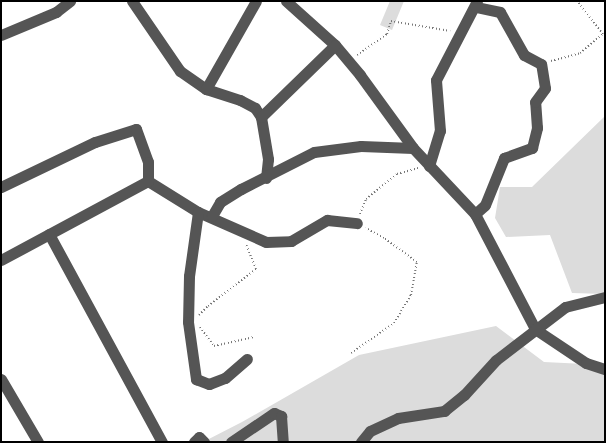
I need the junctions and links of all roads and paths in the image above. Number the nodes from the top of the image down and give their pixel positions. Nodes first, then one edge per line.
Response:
1 (70, 1) edge
2 (132, 1) edge
3 (256, 1) edge
4 (286, 1) edge
5 (577, 1) edge
6 (476, 4) edge
7 (462, 32) junction
8 (1, 35) edge
9 (335, 45) junction
10 (348, 61) junction
11 (541, 64) junction
12 (206, 89) junction
13 (261, 117) junction
14 (413, 148) junction
15 (429, 166) junction
16 (266, 178) junction
17 (148, 181) junction
18 (1, 187) edge
19 (198, 212) junction
20 (475, 214) junction
21 (212, 216) junction
22 (357, 223) junction
23 (239, 228) junction
24 (49, 234) junction
25 (1, 260) edge
26 (605, 297) edge
27 (195, 320) dead end
28 (200, 326) dead end
29 (535, 329) junction
30 (254, 337) dead end
31 (351, 353) dead end
32 (247, 359) dead end
33 (605, 369) edge
34 (1, 379) edge
35 (38, 442) edge
36 (162, 442) edge
37 (194, 442) edge
38 (204, 442) edge
39 (231, 442) edge
40 (283, 442) edge
41 (361, 442) edge

1 - 8 street
2 - 12 street
3 - 12 street
4 - 9 street
5 - 11 path
6 - 7 street
6 - 11 street
7 - 10 path
7 - 15 street
9 - 10 street
9 - 13 street
10 - 14 street
11 - 20 street
12 - 13 street
13 - 16 street
14 - 15 street
14 - 16 street
15 - 20 street
15 - 22 path
16 - 21 street
17 - 18 street
17 - 19 street
17 - 24 street
19 - 21 street
19 - 32 street
20 - 29 street
21 - 23 street
22 - 23 street
22 - 31 path
23 - 27 path
24 - 25 street
24 - 36 street
26 - 29 street
28 - 30 path
29 - 33 street
29 - 41 street
34 - 35 street
37 - 38 street
39 - 40 street

